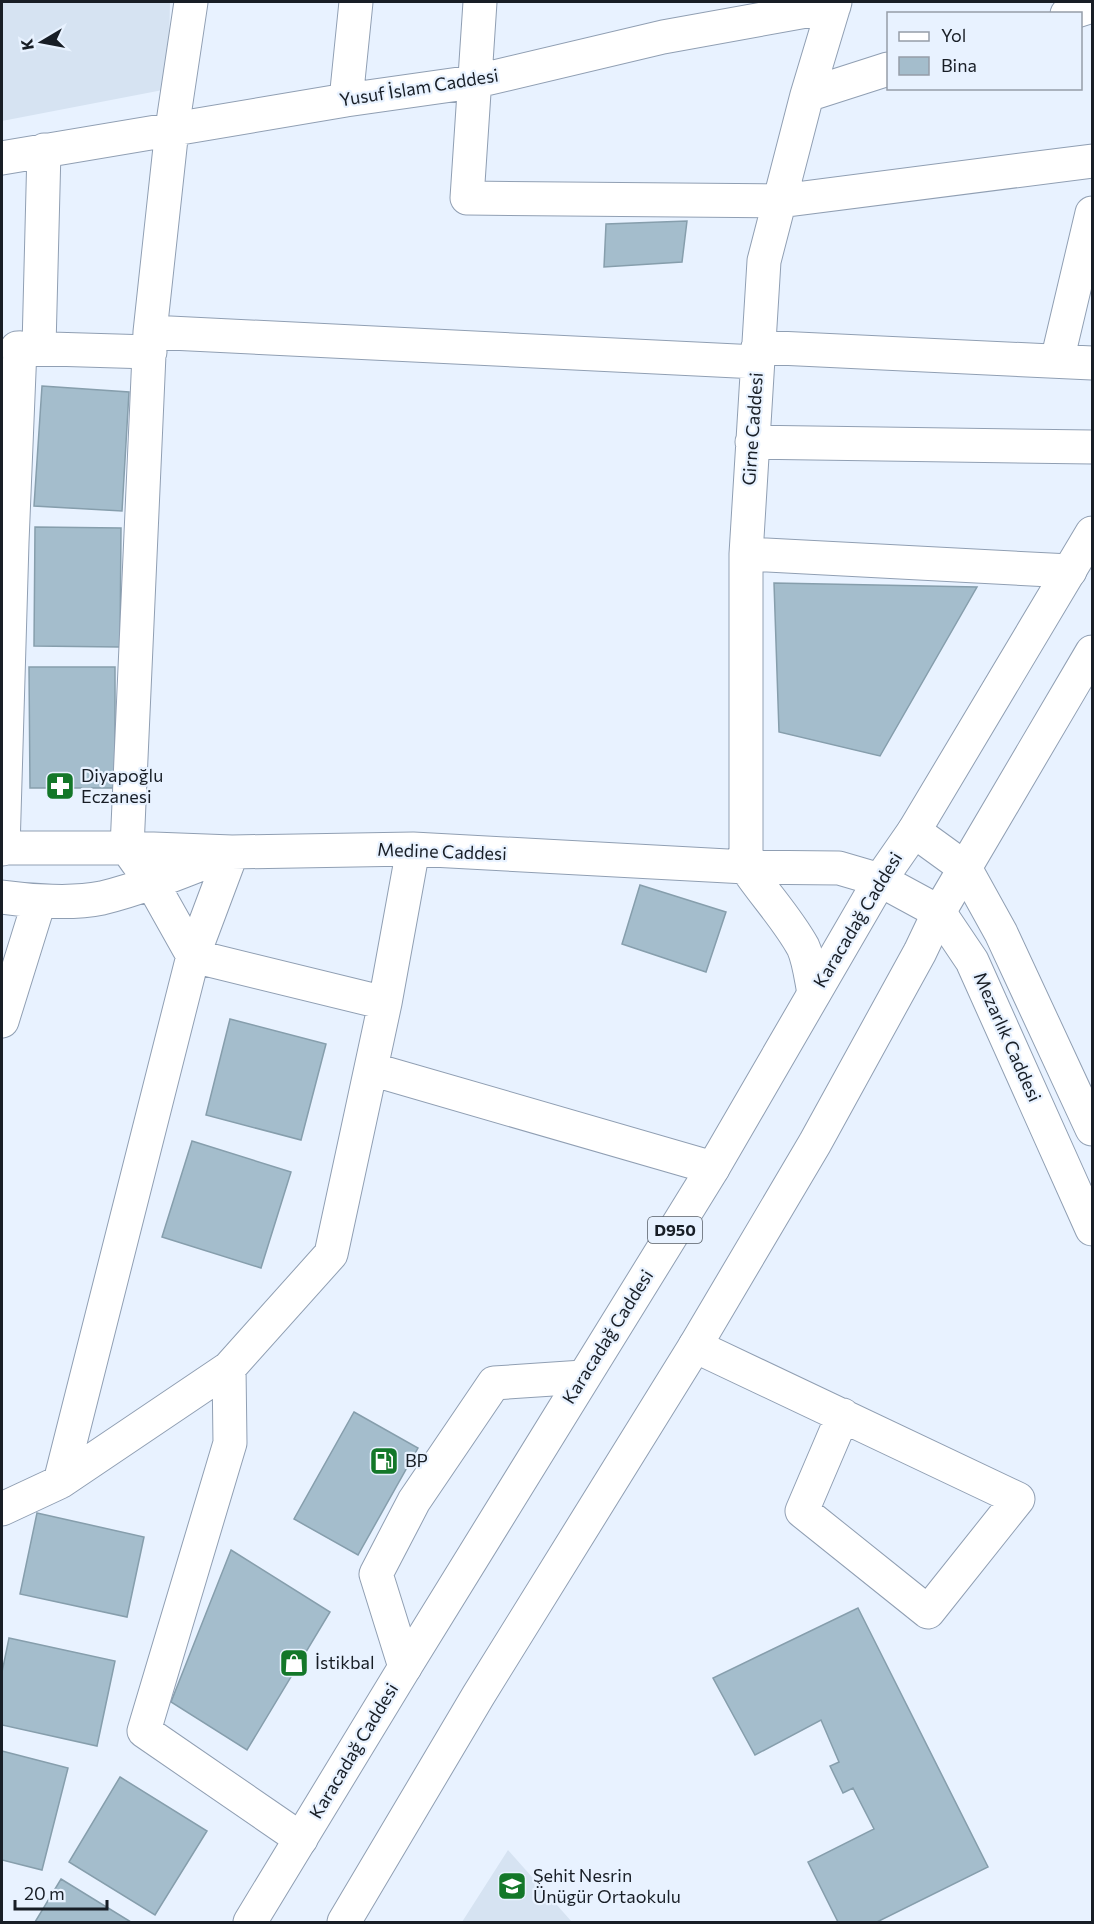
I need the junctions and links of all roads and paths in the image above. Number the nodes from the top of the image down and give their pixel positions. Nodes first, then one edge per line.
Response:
1 (191, 2) edge
2 (356, 2) edge
3 (480, 2) edge
4 (835, 4) edge
5 (1092, 6) edge
6 (1073, 12) edge
7 (887, 69) edge
8 (473, 82) junction
9 (807, 95) junction
10 (346, 100) junction
11 (172, 129) junction
12 (44, 150) junction
13 (2, 158) edge
14 (1092, 160) edge
15 (780, 201) junction
16 (1092, 213) edge
17 (150, 342) junction
18 (20, 348) edge
19 (758, 354) junction
20 (1057, 361) junction
21 (1092, 363) edge
22 (752, 442) junction
23 (1092, 447) edge
24 (1092, 533) edge
25 (746, 554) junction
26 (1070, 571) junction
27 (1092, 652) edge
28 (914, 831) junction
29 (2, 848) edge
30 (127, 848) junction
31 (412, 849) junction
32 (232, 852) junction
33 (746, 867) junction
34 (965, 868) junction
35 (880, 880) junction
36 (152, 883) junction
37 (2, 897) edge
38 (39, 902) junction
39 (939, 912) junction
40 (193, 956) junction
41 (814, 993) junction
42 (385, 1003) junction
43 (2, 1021) edge
44 (371, 1069) junction
45 (1092, 1129) edge
46 (713, 1168) junction
47 (1092, 1229) edge
48 (695, 1346) junction
49 (229, 1368) junction
50 (583, 1377) junction
51 (843, 1415) junction
52 (60, 1482) junction
53 (2, 1509) edge
54 (405, 1667) junction
55 (301, 1839) junction
56 (250, 1923) edge
57 (344, 1923) edge

1 - 11 main road
2 - 10 main road
3 - 8 main road
4 - 8 main road, Yusuf İslam Caddesi
4 - 9 main road, Girne Caddesi
5 - 6 main road
7 - 9 main road
8 - 10 main road, Yusuf İslam Caddesi
8 - 15 main road
9 - 15 main road, Girne Caddesi
10 - 11 main road, Yusuf İslam Caddesi
11 - 12 main road, Yusuf İslam Caddesi
11 - 17 main road
12 - 13 main road, Yusuf İslam Caddesi
12 - 18 main road
14 - 15 main road
15 - 19 main road, Girne Caddesi
16 - 20 main road
17 - 18 main road
17 - 19 main road
17 - 30 main road
18 - 29 main road
19 - 20 main road
19 - 22 main road, Girne Caddesi
20 - 21 main road
22 - 23 main road
22 - 25 main road, Girne Caddesi
24 - 26 main road, Karacadağ Caddesi / D950
25 - 26 main road
25 - 33 main road, Girne Caddesi
26 - 28 main road, Karacadağ Caddesi / D950
27 - 34 main road
28 - 34 main road, Mezarlık Caddesi
28 - 35 main road, Karacadağ Caddesi / D950
29 - 30 main road, Medine Caddesi
30 - 32 main road, Medine Caddesi
30 - 36 main road
31 - 32 main road, Medine Caddesi
31 - 33 main road, Medine Caddesi
31 - 42 main road
32 - 36 main road
32 - 40 main road
33 - 35 main road, Medine Caddesi
33 - 41 main road
34 - 39 main road
34 - 45 main road, Mezarlık Caddesi
35 - 39 main road, Mezarlık Caddesi
35 - 41 main road, Karacadağ Caddesi / D950
36 - 38 main road
36 - 40 main road
37 - 38 main road
38 - 43 main road
39 - 47 main road, Mezarlık Caddesi
39 - 48 main road
40 - 42 main road
40 - 52 main road
41 - 46 main road, Karacadağ Caddesi / D950
42 - 44 main road
44 - 46 main road
44 - 49 main road
46 - 50 main road, Karacadağ Caddesi / D950
48 - 51 main road
48 - 57 main road
49 - 52 main road
49 - 55 main road
50 - 54 main road, Karacadağ Caddesi / D950
50 - 54 main road
51 - 51 main road
52 - 53 main road
54 - 55 main road, Karacadağ Caddesi / D950
55 - 56 main road, Karacadağ Caddesi / D950

